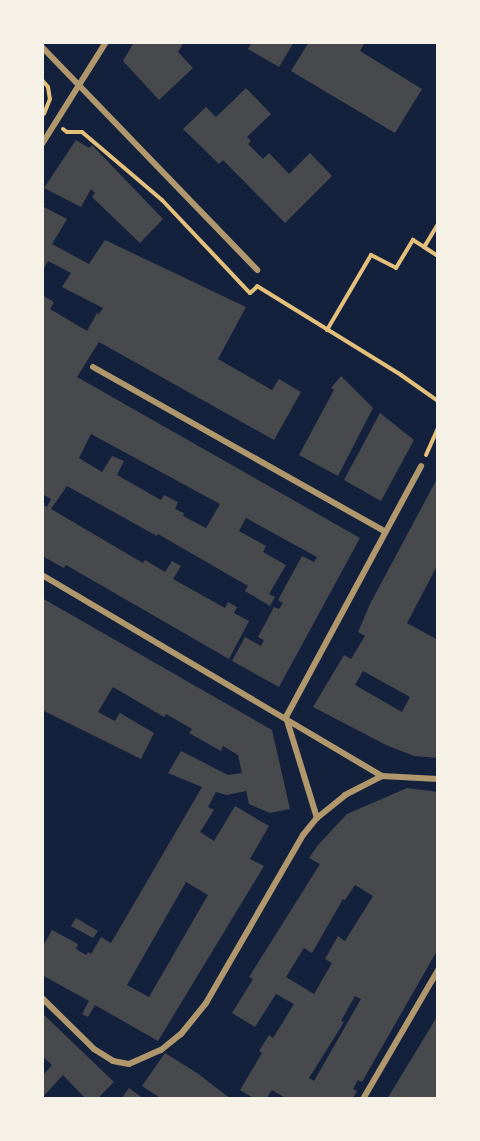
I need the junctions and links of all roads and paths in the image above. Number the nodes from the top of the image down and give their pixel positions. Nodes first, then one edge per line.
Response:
1 (106, 42) edge
2 (42, 47) edge
3 (42, 80) edge
4 (78, 87) junction
5 (55, 123) junction
6 (42, 144) edge
7 (438, 224) edge
8 (424, 247) junction
9 (438, 256) edge
10 (257, 270) joint
11 (257, 287) junction
12 (327, 330) junction
13 (93, 367) dead end
14 (438, 400) edge
15 (438, 428) edge
16 (421, 466) joint
17 (384, 531) junction
18 (42, 575) edge
19 (286, 717) junction
20 (382, 776) junction
21 (438, 779) edge
22 (317, 818) junction
23 (438, 970) edge
24 (42, 998) edge
25 (363, 1099) edge

1 - 4 street
2 - 4 street
3 - 5 path
4 - 5 street
4 - 10 street
5 - 6 street
5 - 11 path
7 - 8 path
8 - 9 path
8 - 12 path
10 - 11 path
11 - 12 path
12 - 14 path
13 - 17 street
15 - 16 path
16 - 17 street
17 - 19 street
18 - 19 street
19 - 20 street
19 - 22 street
20 - 21 street
20 - 22 street
22 - 24 street
23 - 25 street

